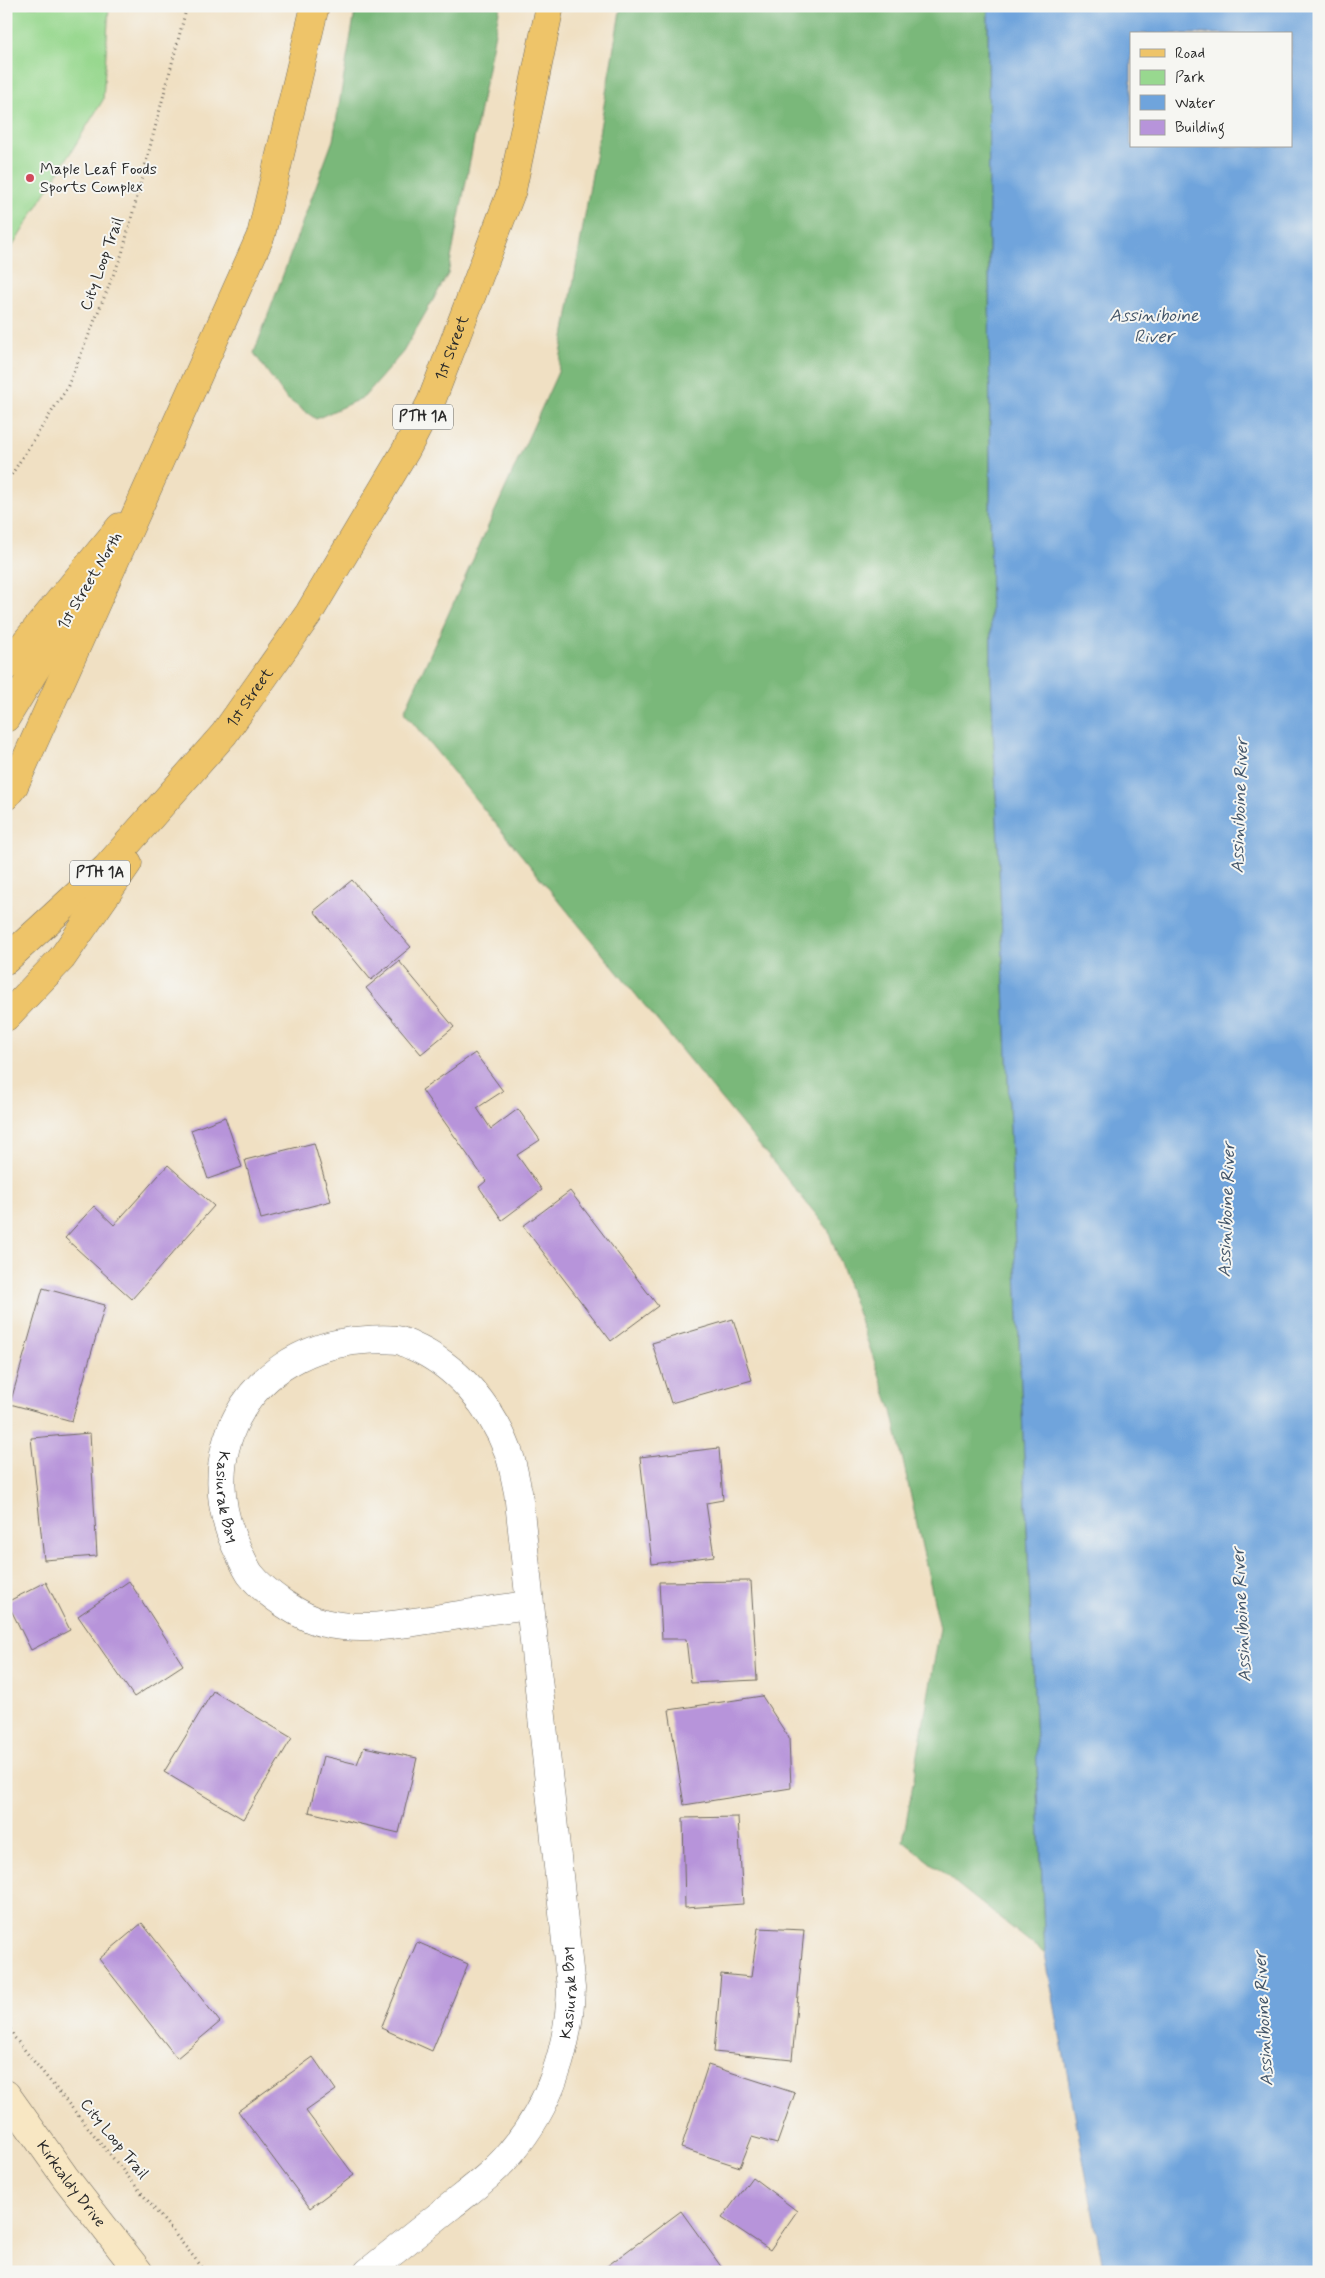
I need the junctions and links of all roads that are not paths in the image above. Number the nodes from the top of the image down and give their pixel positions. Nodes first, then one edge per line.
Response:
1 (315, 6) edge
2 (550, 6) edge
3 (169, 441) junction
4 (130, 514) junction
5 (6, 666) edge
6 (6, 718) edge
7 (186, 777) junction
8 (6, 796) edge
9 (6, 960) edge
10 (6, 1017) edge
11 (529, 1604) junction
12 (6, 2094) edge
13 (139, 2272) edge
14 (368, 2272) edge

1 - 3 main road
2 - 7 main road, 1st Street / PTH 1A
3 - 4 main road, 1st Street North
3 - 8 main road
4 - 5 main road
4 - 6 main road, 1st Street North
7 - 9 main road, PTH 1A
7 - 10 main road
11 - 11 street, Kasiurak Bay
11 - 14 street, Kasiurak Bay
12 - 13 main road, Kirkcaldy Drive

